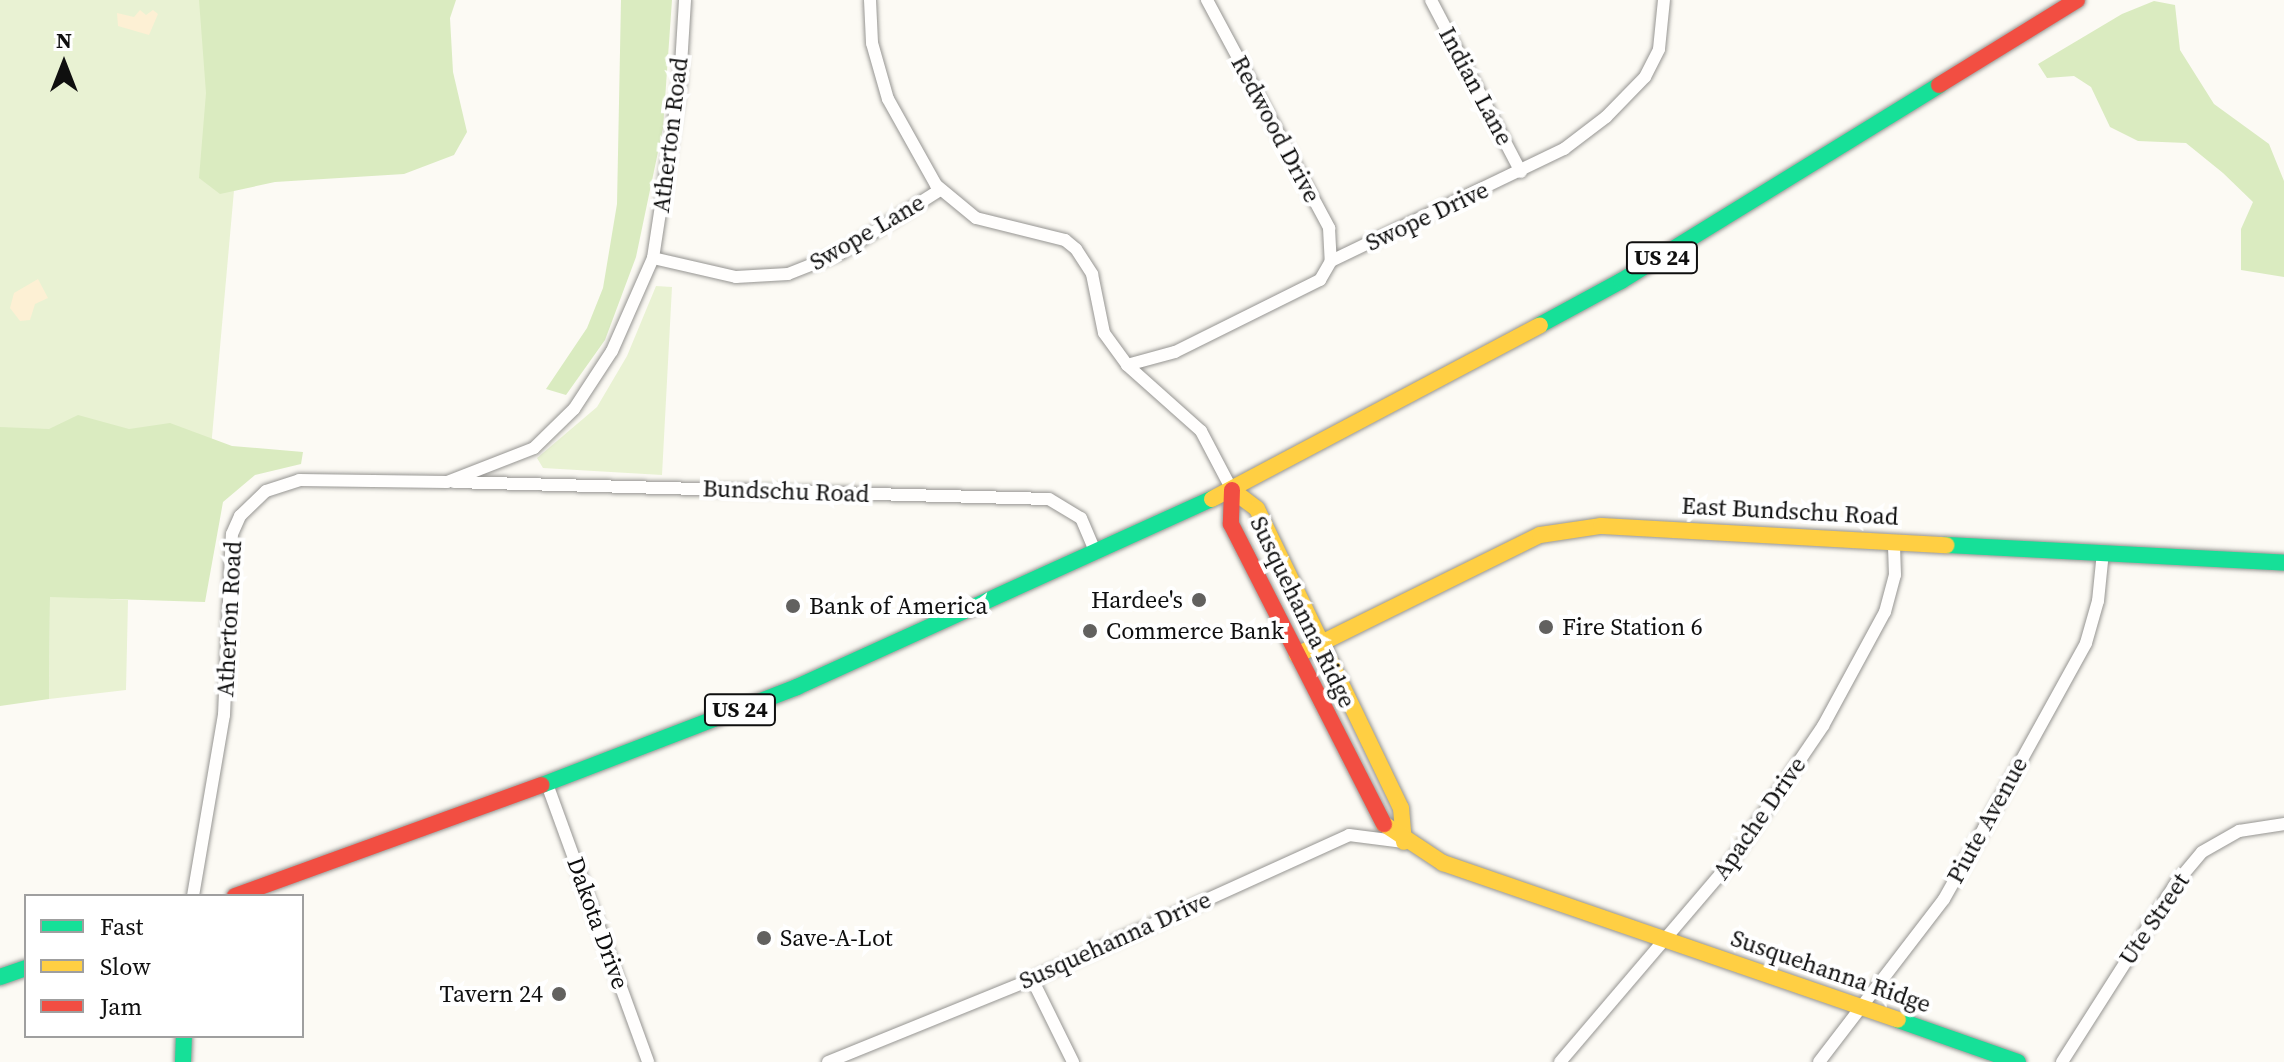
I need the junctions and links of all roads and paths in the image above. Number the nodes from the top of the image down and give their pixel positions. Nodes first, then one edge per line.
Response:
1 (685, 0) edge
2 (870, 0) edge
3 (1207, 0) edge
4 (1431, 0) edge
5 (1664, 0) edge
6 (2077, 0) edge
7 (1521, 172) junction
8 (940, 190) junction
9 (653, 258) junction
10 (1331, 261) junction
11 (1127, 365) junction
12 (447, 482) junction
13 (1232, 490) junction
14 (1894, 541) junction
15 (2103, 552) junction
16 (1096, 553) junction
17 (2284, 563) edge
18 (1292, 582) junction
19 (1267, 593) junction
20 (1320, 643) junction
21 (1297, 655) junction
22 (547, 784) junction
23 (2284, 824) edge
24 (1404, 842) junction
25 (193, 894) edge
26 (241, 894) edge
27 (1666, 940) junction
28 (24, 969) edge
29 (0, 977) edge
30 (1032, 979) junction
31 (1859, 1005) junction
32 (184, 1038) edge
33 (853, 1057) edge
34 (183, 1062) edge
35 (648, 1062) edge
36 (828, 1062) edge
37 (1073, 1062) edge
38 (1560, 1062) edge
39 (1819, 1062) edge
40 (2018, 1062) edge
41 (2062, 1062) edge

1 - 9 street, Atherton Road
2 - 8 street
3 - 10 street, Redwood Drive
4 - 7 street, Indian Lane
5 - 7 street, Swope Drive
6 - 13 main road, US 24
7 - 10 street, Swope Drive
8 - 9 street, Swope Lane
8 - 11 street
9 - 12 street, Atherton Road
10 - 11 street, Swope Drive
11 - 13 street
12 - 16 street, Bundschu Road
12 - 25 street, Atherton Road
13 - 16 main road, US 24
13 - 18 main road, Susquehanna Ridge
13 - 19 main road, Susquehanna Ridge
14 - 15 main road, East Bundschu Road
14 - 20 main road, East Bundschu Road
14 - 27 street, Apache Drive
15 - 17 main road, East Bundschu Road
15 - 31 street, Piute Avenue
16 - 22 main road, US 24
18 - 19 main road
18 - 20 main road, Susquehanna Ridge
19 - 21 main road, Susquehanna Ridge
20 - 21 main road, East Bundschu Road
20 - 24 main road, Susquehanna Ridge
21 - 24 main road, Susquehanna Ridge
22 - 26 main road, US 24
22 - 35 street, Dakota Drive
23 - 41 street, Ute Street
24 - 27 main road, Susquehanna Ridge
24 - 30 street, Susquehanna Drive
27 - 31 main road, Susquehanna Ridge
27 - 38 street, Apache Drive
28 - 29 main road
30 - 33 street, Susquehanna Drive
30 - 37 street
31 - 39 street, Piute Avenue
31 - 40 main road, Susquehanna Ridge
32 - 34 main road
33 - 36 street, Susquehanna Drive

